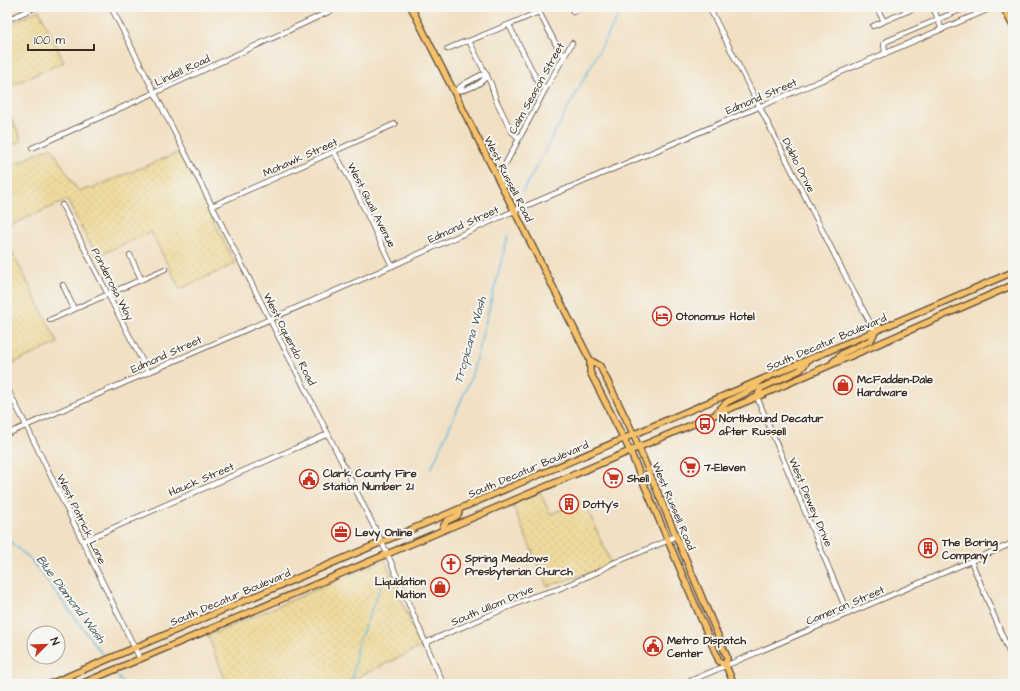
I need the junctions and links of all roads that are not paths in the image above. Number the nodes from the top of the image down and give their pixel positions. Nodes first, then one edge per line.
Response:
1 (36, 7) edge
2 (110, 7) edge
3 (339, 7) edge
4 (411, 7) edge
5 (582, 7) edge
6 (709, 7) edge
7 (876, 7) edge
8 (917, 7) edge
9 (933, 7) edge
10 (968, 7) edge
11 (994, 7) edge
12 (1003, 7) edge
13 (1011, 7) edge
14 (910, 8) edge
15 (538, 10) edge
16 (1013, 11) edge
17 (573, 12) dead end
18 (980, 13) junction
19 (949, 14) junction
20 (938, 19) junction
21 (7, 20) edge
22 (884, 21) junction
23 (509, 25) junction
24 (954, 25) junction
25 (873, 26) dead end
26 (1013, 26) edge
27 (942, 30) junction
28 (469, 42) junction
29 (572, 43) dead end
30 (447, 49) dead end
31 (886, 54) junction
32 (564, 56) junction
33 (487, 75) junction
34 (546, 88) junction
35 (454, 92) junction
36 (154, 93) junction
37 (760, 107) junction
38 (395, 124) dead end
39 (519, 138) junction
40 (32, 148) dead end
41 (334, 152) junction
42 (506, 164) dead end
43 (62, 205) dead end
44 (212, 206) junction
45 (514, 211) junction
46 (130, 255) dead end
47 (392, 266) junction
48 (165, 269) dead end
49 (1013, 272) edge
50 (141, 280) junction
51 (63, 285) dead end
52 (1013, 285) edge
53 (108, 294) junction
54 (74, 309) junction
55 (50, 320) dead end
56 (270, 320) junction
57 (875, 332) junction
58 (590, 360) junction
59 (807, 361) junction
60 (828, 365) junction
61 (148, 372) junction
62 (759, 381) junction
63 (7, 388) edge
64 (757, 396) junction
65 (712, 416) junction
66 (26, 425) junction
67 (7, 434) edge
68 (328, 434) junction
69 (633, 435) junction
70 (624, 439) junction
71 (638, 447) junction
72 (630, 451) junction
73 (458, 510) junction
74 (442, 530) junction
75 (675, 536) junction
76 (82, 541) junction
77 (667, 541) junction
78 (382, 542) junction
79 (1013, 543) edge
80 (387, 553) junction
81 (971, 561) junction
82 (848, 614) junction
83 (425, 643) junction
84 (135, 647) junction
85 (140, 659) junction
86 (1013, 661) edge
87 (726, 666) junction
88 (50, 684) edge
89 (81, 684) edge
90 (443, 684) edge
91 (684, 684) edge
92 (734, 684) edge

1 - 21 street
2 - 36 street, West Oquendo Road
3 - 36 street, Lindell Road
4 - 35 main road, West Russell Road
5 - 17 street
6 - 37 street, Diablo Drive
7 - 22 street
8 - 14 street
9 - 20 street
10 - 18 street
10 - 19 street
11 - 18 street, Edmond Street
12 - 26 main road
13 - 16 main road
14 - 22 street
15 - 23 street
15 - 32 street
18 - 24 street, Edmond Street
19 - 20 street
19 - 24 street
20 - 27 street
20 - 31 street
22 - 25 street
23 - 28 street
23 - 34 street
24 - 27 street, Edmond Street
27 - 31 street, Edmond Street
28 - 30 street
28 - 33 street
29 - 32 street, Calm Season Street
31 - 37 street, Edmond Street
32 - 34 street, Calm Season Street
33 - 35 street
33 - 39 street
34 - 39 street, Calm Season Street
35 - 45 main road, West Russell Road
36 - 40 street, Lindell Road
36 - 44 street, West Oquendo Road
37 - 45 street, Edmond Street
37 - 57 street, Diablo Drive
38 - 41 street, Mohawk Street
39 - 42 street, Calm Season Street
41 - 44 street, Mohawk Street
41 - 47 street, West Quail Avenue
43 - 53 street, Ponderosa Way
44 - 56 street, West Oquendo Road
45 - 47 street, Edmond Street
45 - 58 main road, West Russell Road
46 - 50 street
47 - 56 street, Edmond Street
48 - 50 street
49 - 57 main road, South Decatur Boulevard
50 - 53 street
51 - 54 street
52 - 60 main road, South Decatur Boulevard
53 - 54 street
53 - 61 street, Ponderosa Way
54 - 55 street
56 - 61 street, Edmond Street
56 - 68 street, West Oquendo Road
57 - 59 main road, South Decatur Boulevard
57 - 60 main road
58 - 69 main road, West Russell Road
58 - 70 main road, West Russell Road
59 - 62 main road, South Decatur Boulevard
59 - 64 main road
60 - 64 main road, South Decatur Boulevard
61 - 66 street, Edmond Street
62 - 65 main road
62 - 69 main road, South Decatur Boulevard
63 - 66 street, West Patrick Lane
64 - 65 main road, South Decatur Boulevard
64 - 82 street, West Dewey Drive
65 - 71 main road, South Decatur Boulevard
66 - 67 street, Edmond Street
66 - 76 street, West Patrick Lane
68 - 76 street, Hauck Street
68 - 78 street, West Oquendo Road
69 - 70 main road, South Decatur Boulevard
69 - 71 main road, West Russell Road
70 - 72 main road, West Russell Road
70 - 73 main road, South Decatur Boulevard
71 - 72 main road, South Decatur Boulevard
71 - 75 main road, West Russell Road
72 - 74 main road, South Decatur Boulevard
72 - 77 main road, West Russell Road
73 - 74 main road
73 - 78 main road, South Decatur Boulevard
74 - 80 main road, South Decatur Boulevard
75 - 77 street, South Ullom Drive
75 - 87 main road, West Russell Road
76 - 84 street, West Patrick Lane
77 - 83 street, South Ullom Drive
77 - 87 main road, West Russell Road
78 - 80 street, West Oquendo Road
78 - 84 main road, South Decatur Boulevard
79 - 81 street, Cameron Street
80 - 83 street, West Oquendo Road
80 - 85 main road, South Decatur Boulevard
81 - 82 street, Cameron Street
81 - 86 street
82 - 87 street, Cameron Street
83 - 90 street, West Oquendo Road
84 - 85 street, West Patrick Lane
84 - 88 main road, South Decatur Boulevard
85 - 89 main road, South Decatur Boulevard
87 - 91 street, Cameron Street
87 - 92 main road, West Russell Road

